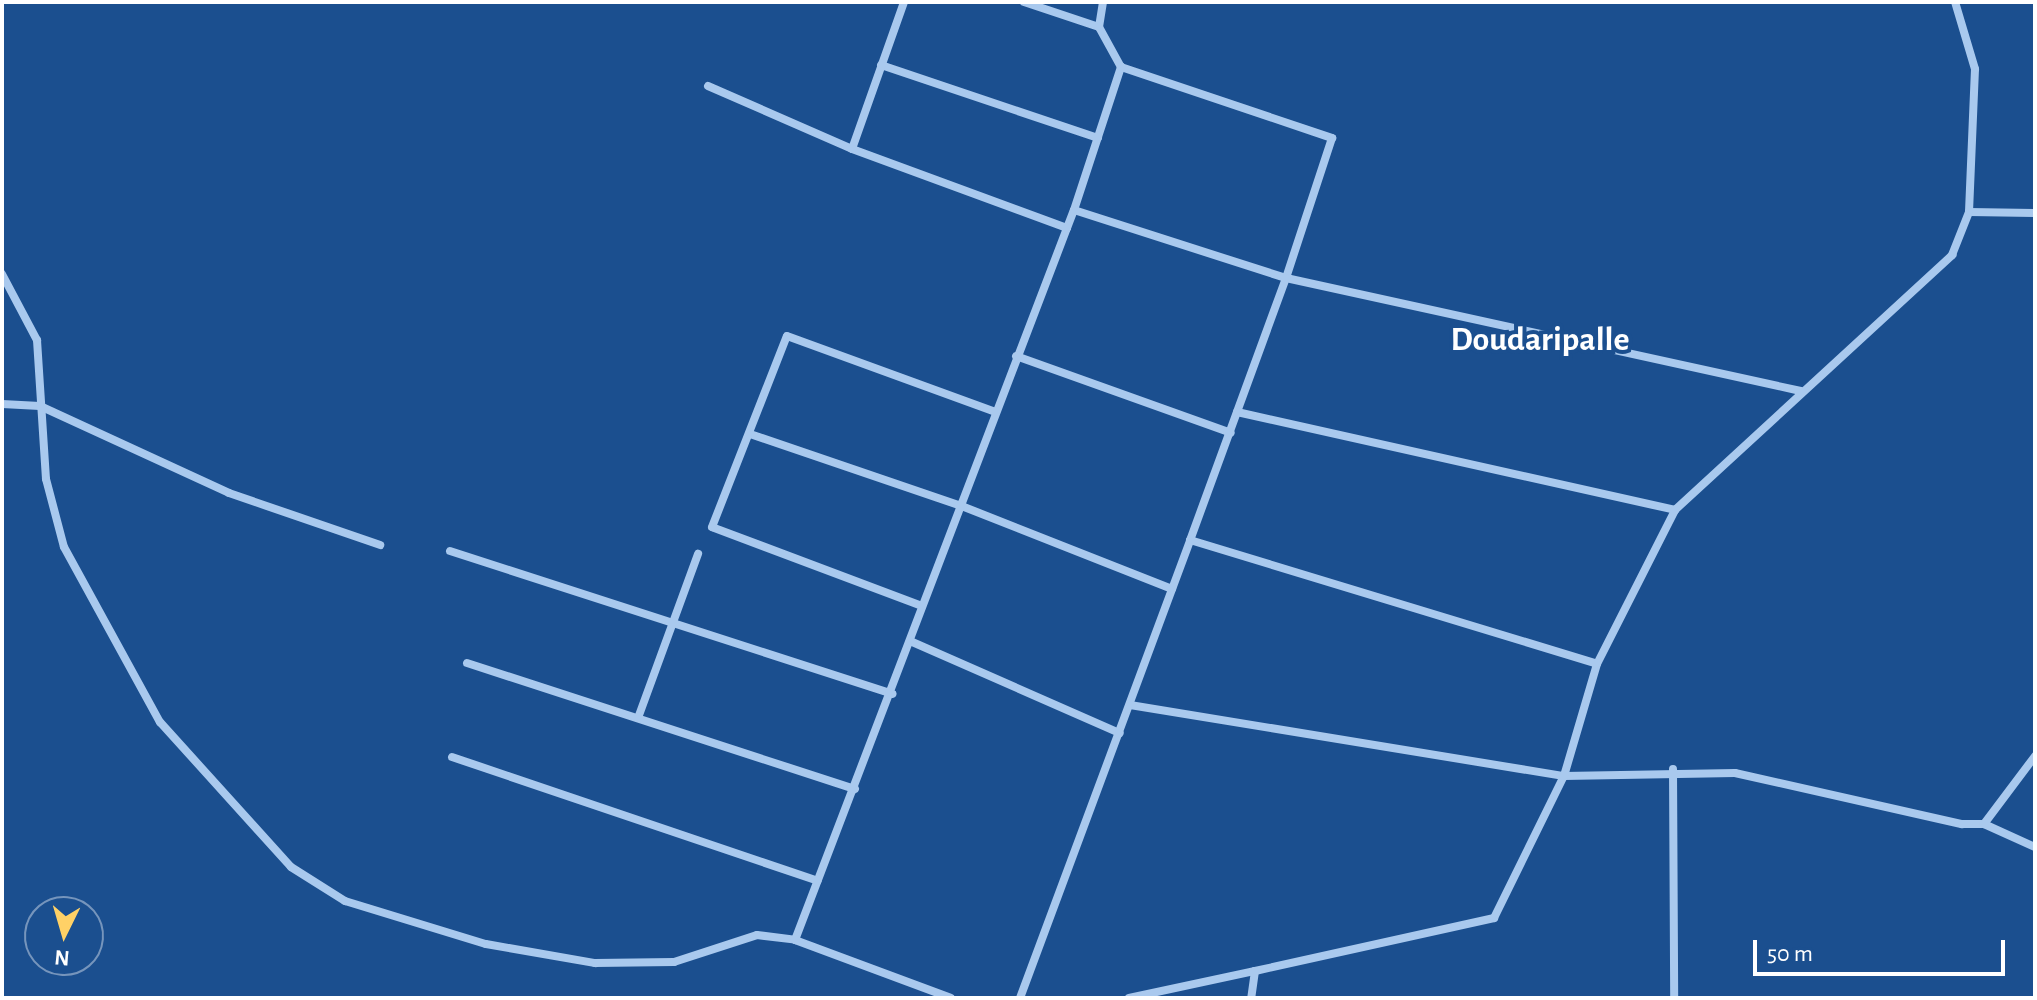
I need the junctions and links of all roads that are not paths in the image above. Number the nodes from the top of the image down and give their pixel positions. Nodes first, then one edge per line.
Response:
1 (904, 2) edge
2 (1024, 2) edge
3 (1103, 2) edge
4 (1955, 2) edge
5 (1099, 27) junction
6 (881, 65) junction
7 (1121, 67) junction
8 (708, 86) dead end
9 (1098, 138) junction
10 (852, 149) junction
11 (1074, 210) junction
12 (1969, 212) junction
13 (2035, 213) edge
14 (1067, 228) junction
15 (2, 274) edge
16 (1286, 278) junction
17 (1016, 356) junction
18 (1801, 391) junction
19 (2, 404) edge
20 (40, 406) junction
21 (996, 412) junction
22 (1237, 412) junction
23 (1231, 433) junction
24 (750, 434) junction
25 (959, 505) junction
26 (1675, 510) junction
27 (1190, 540) junction
28 (380, 545) dead end
29 (450, 551) dead end
30 (698, 554) dead end
31 (1172, 589) junction
32 (922, 606) junction
33 (674, 621) junction
34 (910, 641) junction
35 (467, 663) dead end
36 (1597, 664) junction
37 (892, 694) junction
38 (1130, 705) junction
39 (638, 718) junction
40 (1120, 733) junction
41 (2035, 756) edge
42 (452, 757) dead end
43 (1673, 769) junction
44 (1564, 776) junction
45 (855, 789) junction
46 (1984, 824) junction
47 (2035, 847) edge
48 (818, 881) junction
49 (795, 940) junction
50 (1255, 971) junction
51 (951, 998) edge
52 (1020, 998) edge
53 (1129, 998) edge
54 (1251, 998) edge
55 (1674, 998) edge

1 - 6 street
2 - 5 street
3 - 5 street
4 - 12 street
5 - 7 street
6 - 9 street
6 - 10 street
7 - 9 street
7 - 16 street
8 - 10 street
9 - 11 street
10 - 14 street
11 - 14 street
11 - 16 street
12 - 13 street
12 - 18 street
14 - 17 street
15 - 20 street
16 - 18 street
16 - 22 street
17 - 21 street
17 - 23 street
18 - 26 street
19 - 20 street
20 - 28 street
20 - 49 street
21 - 24 street
21 - 25 street
22 - 23 street
22 - 26 street
23 - 27 street
24 - 25 street
24 - 32 street
25 - 31 street
25 - 32 street
26 - 36 street
27 - 31 street
27 - 36 street
29 - 33 street
30 - 33 street
31 - 38 street
32 - 34 street
33 - 37 street
33 - 39 street
34 - 37 street
34 - 40 street
35 - 39 street
36 - 44 street
37 - 45 street
38 - 40 street
38 - 44 street
39 - 45 street
40 - 52 street
41 - 46 street
42 - 48 street
43 - 44 street
43 - 46 street
43 - 55 street
44 - 50 street
45 - 48 street
46 - 47 street
48 - 49 street
49 - 51 street
50 - 53 street
50 - 54 street

